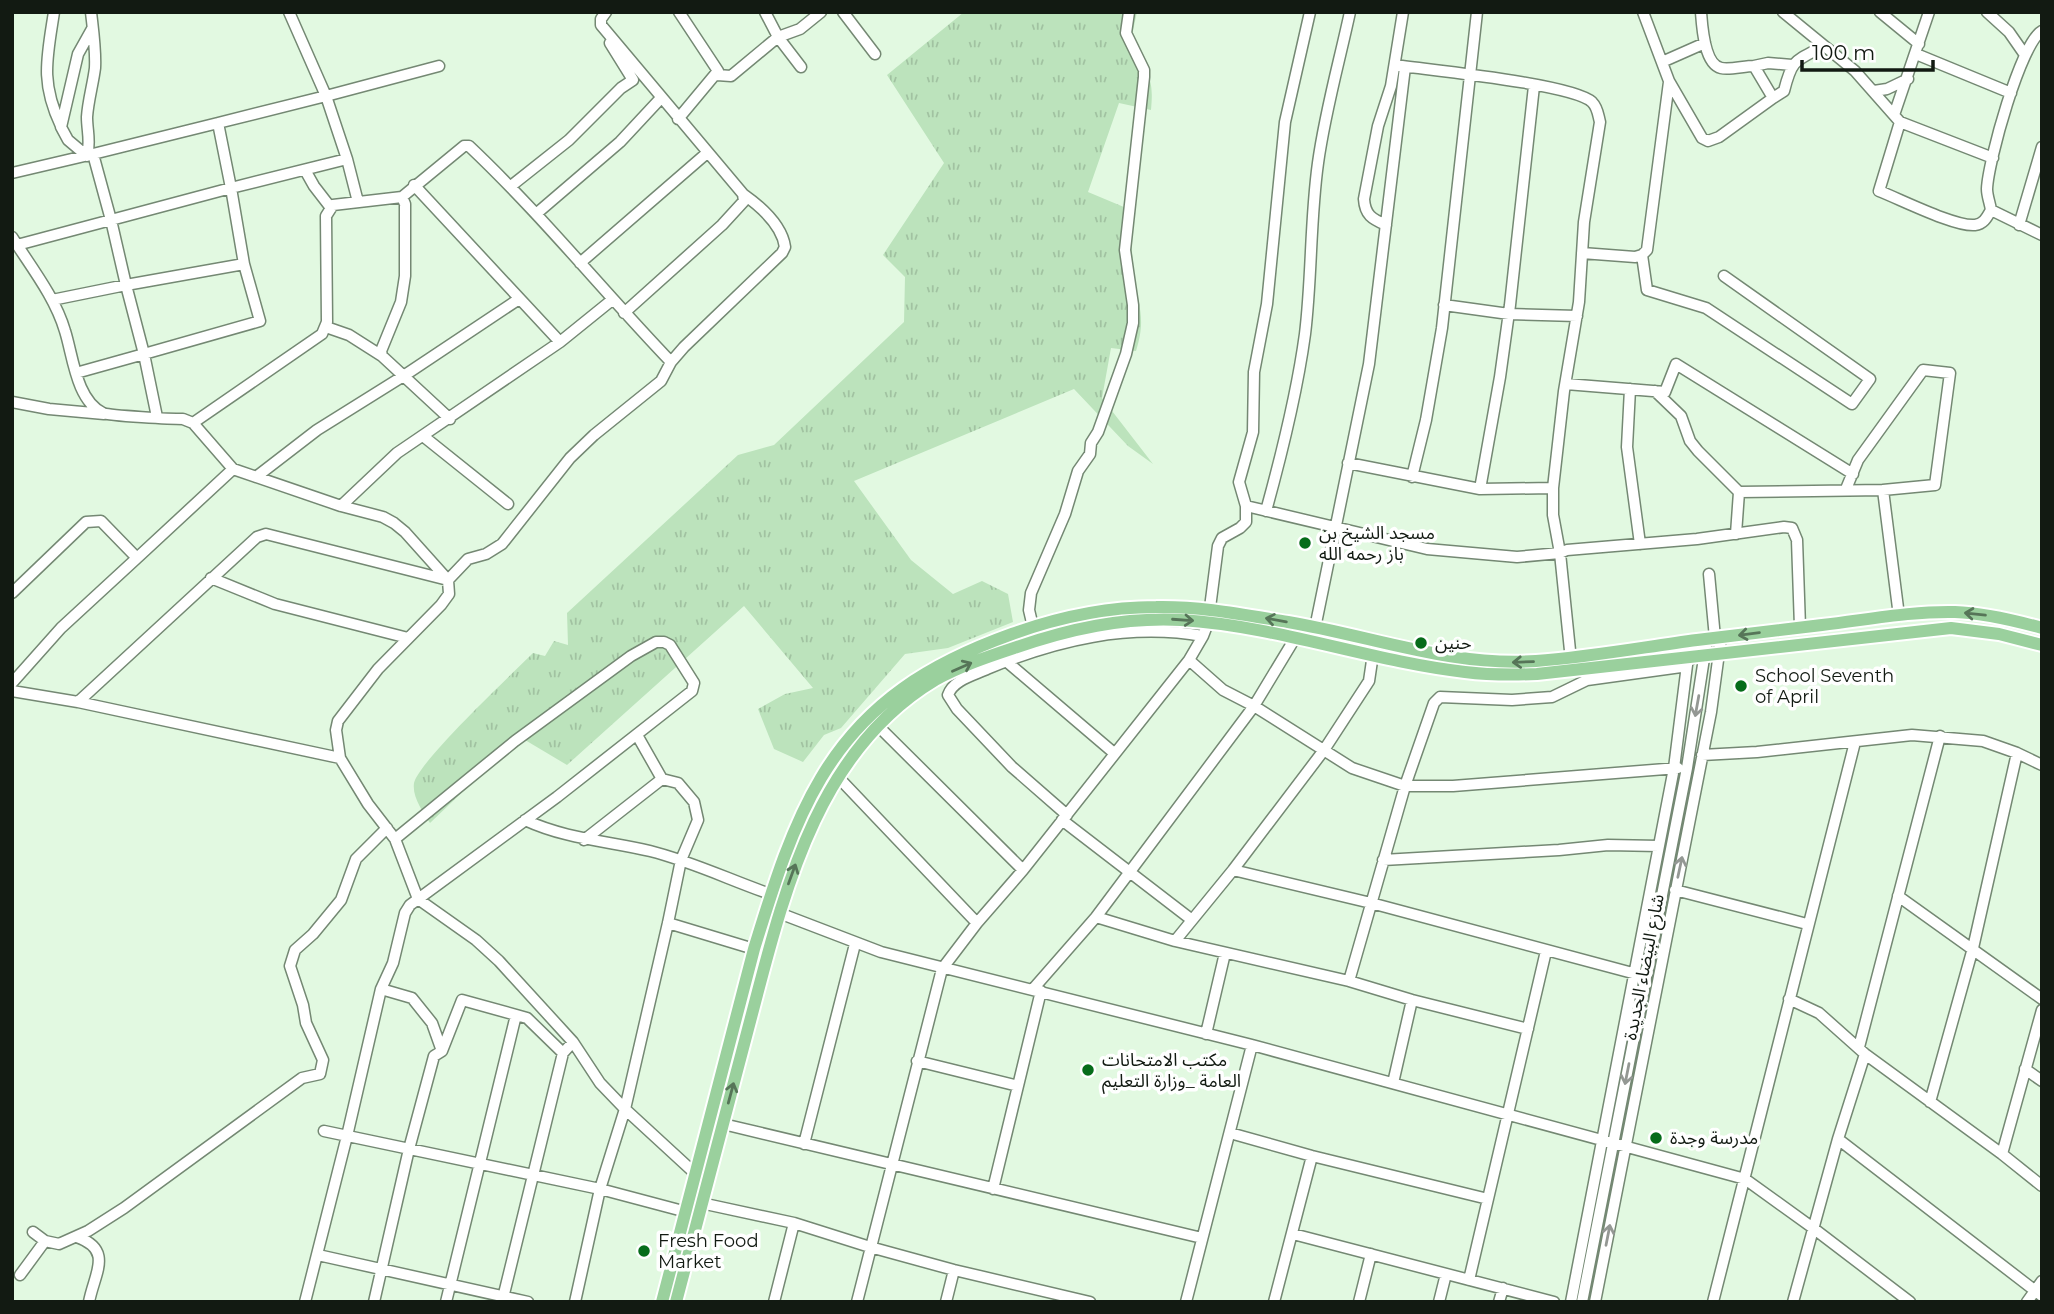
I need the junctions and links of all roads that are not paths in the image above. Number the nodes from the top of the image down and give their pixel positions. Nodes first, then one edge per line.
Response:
1 (54, 12) edge
2 (91, 12) edge
3 (289, 12) edge
4 (606, 12) edge
5 (679, 12) edge
6 (765, 12) edge
7 (821, 12) edge
8 (843, 12) edge
9 (1129, 12) edge
10 (1310, 12) edge
11 (1350, 12) edge
12 (1403, 12) edge
13 (1477, 12) edge
14 (1643, 12) edge
15 (1701, 12) edge
16 (1783, 12) edge
17 (1880, 12) edge
18 (1929, 12) edge
19 (1987, 12) edge
20 (604, 28) junction
21 (92, 29) junction
22 (2042, 31) edge
23 (778, 37) junction
24 (1705, 43) junction
25 (1824, 46) junction
26 (1918, 49) junction
27 (875, 54) dead end
28 (2025, 55) junction
29 (1662, 62) junction
30 (1754, 65) junction
31 (1792, 65) junction
32 (439, 66) dead end
33 (1400, 66) junction
34 (802, 67) dead end
35 (718, 75) junction
36 (1470, 75) junction
37 (1908, 79) junction
38 (1669, 81) junction
39 (1534, 86) junction
40 (1874, 91) junction
41 (2011, 93) junction
42 (326, 96) junction
43 (661, 98) junction
44 (1773, 99) junction
45 (678, 119) junction
46 (1897, 119) junction
47 (218, 123) junction
48 (61, 127) junction
49 (2042, 147) edge
50 (707, 153) junction
51 (90, 155) junction
52 (1993, 158) junction
53 (347, 159) junction
54 (305, 170) junction
55 (12, 173) edge
56 (414, 185) junction
57 (511, 186) junction
58 (231, 188) junction
59 (743, 194) junction
60 (402, 197) junction
61 (358, 202) junction
62 (331, 208) junction
63 (1991, 210) junction
64 (536, 214) junction
65 (111, 220) junction
66 (1386, 225) junction
67 (2020, 225) junction
68 (2042, 235) edge
69 (15, 241) edge
70 (1582, 253) junction
71 (1642, 255) junction
72 (580, 263) junction
73 (244, 264) junction
74 (1724, 276) dead end
75 (126, 285) junction
76 (519, 299) junction
77 (52, 300) junction
78 (612, 300) junction
79 (1444, 305) junction
80 (624, 313) junction
81 (1509, 314) junction
82 (1577, 316) junction
83 (326, 327) junction
84 (560, 342) junction
85 (144, 354) junction
86 (382, 356) junction
87 (671, 362) junction
88 (76, 373) junction
89 (405, 375) junction
90 (1566, 384) junction
91 (1630, 389) junction
92 (1655, 391) junction
93 (12, 402) edge
94 (104, 414) junction
95 (157, 417) junction
96 (450, 419) junction
97 (193, 423) junction
98 (423, 436) junction
99 (1348, 463) junction
100 (233, 469) junction
101 (1853, 474) junction
102 (256, 477) junction
103 (1412, 477) junction
104 (1553, 488) junction
105 (1480, 489) junction
106 (1846, 489) junction
107 (1882, 490) junction
108 (1739, 492) junction
109 (508, 504) dead end
110 (341, 506) junction
111 (1246, 506) junction
112 (1266, 511) junction
113 (1335, 527) junction
114 (1736, 534) junction
115 (1640, 544) junction
116 (1560, 553) junction
117 (137, 558) junction
118 (1709, 574) dead end
119 (211, 578) junction
120 (448, 580) junction
121 (12, 593) edge
122 (1208, 616) junction
123 (1899, 616) junction
124 (1032, 627) junction
125 (1800, 628) junction
126 (2042, 628) edge
127 (1307, 632) junction
128 (1203, 636) junction
129 (408, 638) junction
130 (1710, 639) junction
131 (1037, 640) junction
132 (2042, 645) edge
133 (999, 652) junction
134 (1373, 654) junction
135 (1701, 657) junction
136 (1189, 660) junction
137 (1572, 664) junction
138 (12, 683) edge
139 (12, 691) edge
140 (78, 702) junction
141 (1254, 706) junction
142 (873, 721) junction
143 (637, 735) junction
144 (1940, 736) junction
145 (1855, 742) junction
146 (1324, 750) junction
147 (1114, 753) junction
148 (2017, 753) junction
149 (1702, 755) junction
150 (340, 758) junction
151 (2042, 765) edge
152 (1674, 768) junction
153 (1686, 768) junction
154 (1699, 769) junction
155 (838, 777) junction
156 (662, 779) junction
157 (1405, 786) junction
158 (1064, 818) junction
159 (526, 820) junction
160 (387, 828) junction
161 (395, 839) junction
162 (584, 840) junction
163 (1659, 846) junction
164 (1383, 859) junction
165 (681, 860) junction
166 (1023, 870) junction
167 (1233, 870) junction
168 (1128, 872) junction
169 (1675, 890) junction
170 (1898, 895) junction
171 (777, 897) junction
172 (418, 899) junction
173 (1371, 903) junction
174 (779, 913) junction
175 (1096, 917) junction
176 (1192, 920) junction
177 (668, 923) junction
178 (976, 923) junction
179 (1807, 924) junction
180 (1175, 941) junction
181 (855, 944) junction
182 (1973, 948) junction
183 (754, 949) junction
184 (1546, 951) junction
185 (1225, 953) junction
186 (942, 969) junction
187 (1640, 975) junction
188 (1658, 980) junction
189 (1349, 981) junction
190 (381, 989) junction
191 (1037, 990) junction
192 (1789, 999) junction
193 (2042, 999) edge
194 (1412, 1000) junction
195 (2042, 1010) edge
196 (516, 1015) junction
197 (1528, 1029) junction
198 (1206, 1034) junction
199 (573, 1042) junction
200 (1252, 1045) junction
201 (442, 1051) junction
202 (1862, 1051) junction
203 (563, 1053) junction
204 (917, 1060) junction
205 (2025, 1069) junction
206 (2042, 1081) edge
207 (1393, 1083) junction
208 (1018, 1086) junction
209 (1930, 1102) junction
210 (625, 1109) junction
211 (1508, 1114) junction
212 (723, 1124) junction
213 (324, 1131) dead end
214 (1230, 1133) junction
215 (347, 1136) junction
216 (1838, 1139) junction
217 (1608, 1142) junction
218 (804, 1144) junction
219 (1625, 1147) junction
220 (409, 1149) junction
221 (2002, 1154) junction
222 (1312, 1156) junction
223 (891, 1164) junction
224 (478, 1165) junction
225 (532, 1176) junction
226 (701, 1178) junction
227 (1745, 1179) junction
228 (2042, 1186) edge
229 (600, 1189) junction
230 (993, 1189) junction
231 (1488, 1199) junction
232 (695, 1210) junction
233 (794, 1223) junction
234 (1813, 1228) junction
235 (33, 1232) dead end
236 (1293, 1234) junction
237 (77, 1237) junction
238 (1202, 1238) junction
239 (45, 1241) junction
240 (870, 1247) junction
241 (1371, 1254) junction
242 (318, 1255) junction
243 (383, 1270) junction
244 (954, 1270) junction
245 (1446, 1274) junction
246 (20, 1275) dead end
247 (1469, 1280) junction
248 (2042, 1281) edge
249 (450, 1283) junction
250 (1503, 1288) junction
251 (1028, 1289) junction
252 (2038, 1293) edge
253 (1527, 1298) edge
254 (502, 1299) edge
255 (89, 1302) edge
256 (305, 1302) edge
257 (374, 1302) edge
258 (446, 1302) edge
259 (528, 1302) edge
260 (575, 1302) edge
261 (662, 1302) edge
262 (676, 1302) edge
263 (774, 1302) edge
264 (858, 1302) edge
265 (946, 1302) edge
266 (1025, 1302) edge
267 (1090, 1302) edge
268 (1186, 1302) edge
269 (1274, 1302) edge
270 (1359, 1302) edge
271 (1439, 1302) edge
272 (1499, 1302) edge
273 (1554, 1302) edge
274 (1571, 1302) edge
275 (1582, 1302) edge
276 (1595, 1302) edge
277 (1713, 1302) edge
278 (1793, 1302) edge
279 (1910, 1302) edge
280 (2027, 1302) edge

1 - 48 street
2 - 21 street
3 - 42 street
4 - 20 street
5 - 35 street
6 - 23 street
7 - 23 street
8 - 27 street
9 - 124 street
10 - 111 street
11 - 112 street
12 - 33 street
13 - 36 street
14 - 29 street
15 - 24 street
16 - 25 street
17 - 26 street
18 - 26 street
19 - 28 street
20 - 43 street
20 - 57 street
21 - 48 street
21 - 51 street
22 - 28 street
23 - 34 street
23 - 35 street
24 - 29 street
24 - 30 street
25 - 31 street
25 - 40 street
26 - 37 street
26 - 41 street
28 - 41 street
29 - 38 street
30 - 31 street
30 - 44 street
31 - 44 street
32 - 42 street
33 - 36 street
33 - 66 street
33 - 66 street
35 - 45 street
36 - 39 street
36 - 79 street
37 - 40 street
37 - 46 street
38 - 44 street
38 - 71 street
39 - 70 street
39 - 81 street
40 - 46 street
41 - 52 street
42 - 47 street
42 - 53 street
43 - 45 street
43 - 64 street
45 - 50 street
46 - 52 street
46 - 63 street
47 - 51 street
47 - 58 street
48 - 51 street
49 - 67 street
50 - 59 street
50 - 72 street
51 - 55 street
51 - 65 street
52 - 63 street
53 - 54 street
53 - 61 street
54 - 58 street
54 - 62 street
56 - 57 street
56 - 60 street
56 - 76 street
57 - 64 street
58 - 65 street
58 - 73 street
59 - 80 street
59 - 87 street
60 - 61 street
60 - 86 street
61 - 62 street
62 - 83 street
63 - 67 street
64 - 72 street
65 - 69 street
65 - 75 street
66 - 99 street
67 - 68 street
69 - 77 street
70 - 71 street
70 - 82 street
71 - 74 street
72 - 78 street
73 - 75 street
73 - 85 street
75 - 77 street
75 - 85 street
76 - 84 street
76 - 89 street
77 - 88 street
78 - 80 street
78 - 84 street
79 - 81 street
79 - 103 street
80 - 87 street
81 - 82 street
81 - 105 street
82 - 90 street
83 - 86 street
83 - 97 street
84 - 96 street
85 - 88 street
85 - 95 street
86 - 89 street
87 - 120 street
88 - 94 street
89 - 96 street
89 - 102 street
90 - 91 street
90 - 104 street
91 - 92 street
91 - 115 street
92 - 101 street
92 - 108 street
93 - 94 street
94 - 95 street
95 - 97 street
96 - 98 street
97 - 100 street
98 - 109 street
98 - 110 street
99 - 103 street
99 - 113 street
100 - 102 street
100 - 117 street
101 - 106 street
101 - 107 street
102 - 110 street
103 - 105 street
104 - 105 street
104 - 116 street
106 - 107 street
106 - 108 street
107 - 123 street
108 - 114 street
110 - 120 street
111 - 112 street
111 - 122 street
112 - 113 street
113 - 116 street
113 - 127 street
114 - 115 street
114 - 125 street
115 - 116 street
116 - 137 street
117 - 121 street
117 - 138 street
118 - 130 street
119 - 120 street
119 - 129 street
119 - 140 street
120 - 129 street
122 - 124 main road
122 - 127 main road
122 - 128 street
131 -> 122 main road
123 - 125 main road
126 -> 123 main road
124 - 131 street
124 - 133 main road
125 -> 130 main road
127 - 134 main road
137 -> 127 main road
127 - 141 street
128 - 133 street
128 - 136 street
129 - 150 street
130 - 135 street
130 - 135 street, شارع البيضاء الجديدة
130 - 137 main road
131 - 133 main road
132 - 135 main road
133 - 142 main road
133 - 147 street
133 - 158 street
134 - 137 main road
134 - 146 street
135 - 137 main road
135 - 149 street, شارع البيضاء الجديدة
135 - 152 street
135 -> 153 street, شارع البيضاء الجديدة
135 - 157 street
136 - 141 street
136 - 147 street
139 - 140 street
140 - 150 street
141 - 146 street
141 - 168 street
142 - 155 main road
142 - 166 street
142 - 171 main road
143 - 156 street
143 - 159 street
143 - 161 street
144 - 145 street
144 - 148 street
144 - 170 street
145 - 149 street
145 - 179 street
146 - 157 street
146 - 167 street
147 - 158 street
148 - 151 street
148 - 182 street
149 - 154 street, شارع البيضاء الجديدة
150 - 160 street
152 - 153 street
152 - 157 street
152 - 163 street
153 - 154 street
153 - 187 street, شارع البيضاء الجديدة
169 -> 154 street, شارع البيضاء الجديدة
171 -> 155 main road
155 - 178 street
156 - 162 street
156 - 165 street
157 - 164 street
158 - 166 street
158 - 168 street
159 - 162 street
159 - 172 street
160 - 161 street
160 - 237 street
161 - 172 street
162 - 165 street
163 - 164 street
163 - 187 street
164 - 173 street
165 - 171 street
165 - 177 street
166 - 178 street
167 - 173 street
167 - 176 street
168 - 175 street
168 - 176 street
169 - 179 street
169 - 188 street, شارع البيضاء الجديدة
170 - 182 street
170 - 202 street
171 - 174 main road
171 - 183 main road
172 - 190 street
172 - 199 street
173 - 184 street
173 - 189 street
174 - 181 street
212 -> 174 main road
175 - 180 street
175 - 191 street
176 - 180 street
177 - 183 street
177 - 210 street
178 - 186 street
179 - 192 street
180 - 185 street
181 - 186 street
181 - 218 street
182 - 193 street
182 - 209 street
183 - 226 main road
184 - 187 street
184 - 197 street
185 - 189 street
185 - 198 street
186 - 191 street
186 - 204 street
187 - 188 street
187 - 217 street, شارع البيضاء الجديدة
188 - 219 street, شارع البيضاء الجديدة
189 - 194 street
190 - 201 street
190 - 215 street
191 - 198 street
191 - 208 street
192 - 202 street
192 - 227 street
194 - 197 street
194 - 207 street
195 - 205 street
196 - 201 street
196 - 203 street
196 - 224 street
197 - 211 street
198 - 200 street
199 - 203 street
199 - 210 street
200 - 207 street
200 - 214 street
201 - 220 street
202 - 209 street
202 - 216 street
203 - 225 street
204 - 208 street
204 - 223 street
205 - 206 street
205 - 221 street
207 - 211 street
208 - 230 street
209 - 221 street
210 - 226 street
210 - 229 street
211 - 217 street
211 - 231 street
212 - 218 street
212 - 226 main road
213 - 215 street
214 - 222 street
214 - 238 street
215 - 220 street
215 - 242 street
216 - 234 street
216 - 252 street
217 - 219 street
217 - 274 street
217 - 275 street, شارع البيضاء الجديدة
218 - 223 street
219 - 227 street
276 -> 219 street, شارع البيضاء الجديدة
220 - 224 street
220 - 243 street
221 - 228 street
222 - 231 street
222 - 236 street
223 - 230 street
223 - 240 street
224 - 225 street
224 - 249 street
225 - 229 street
225 - 254 street
226 - 232 main road
227 - 234 street
227 - 277 street
229 - 232 street
229 - 260 street
230 - 238 street
231 - 247 street
232 - 233 street
232 - 261 main road
232 - 262 main road
233 - 240 street
233 - 263 street
234 - 278 street
234 - 279 street
235 - 239 street
236 - 241 street
236 - 269 street
237 - 239 street
237 - 255 street
238 - 268 street
239 - 246 street
240 - 244 street
240 - 264 street
241 - 245 street
241 - 270 street
242 - 243 street
242 - 256 street
243 - 249 street
243 - 257 street
244 - 251 street
244 - 265 street
245 - 247 street
245 - 271 street
247 - 250 street
248 - 252 street
249 - 254 street
249 - 258 street
250 - 253 street
250 - 272 street
251 - 266 street
251 - 267 street
252 - 280 street
253 - 273 street
254 - 259 street

